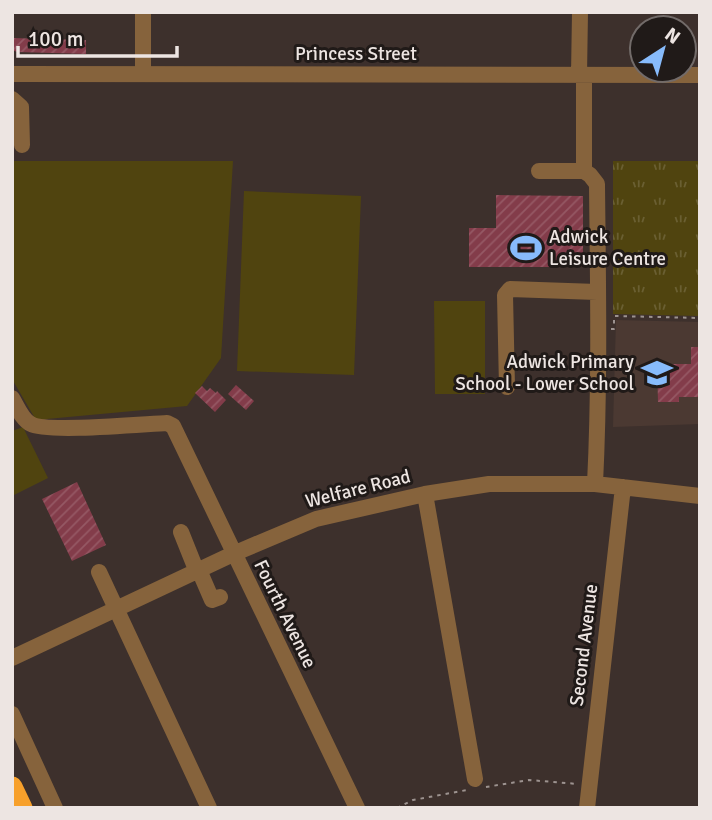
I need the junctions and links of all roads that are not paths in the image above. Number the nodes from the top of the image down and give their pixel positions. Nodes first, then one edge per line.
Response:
1 (143, 12) edge
2 (580, 12) edge
3 (12, 74) edge
4 (143, 74) junction
5 (582, 75) junction
6 (700, 75) edge
7 (12, 99) edge
8 (22, 145) dead end
9 (539, 171) dead end
10 (584, 172) junction
11 (597, 292) junction
12 (507, 387) dead end
13 (12, 398) edge
14 (595, 484) junction
15 (624, 487) junction
16 (425, 494) junction
17 (700, 496) edge
18 (181, 532) dead end
19 (233, 554) junction
20 (198, 571) junction
21 (99, 572) dead end
22 (220, 597) dead end
23 (117, 610) junction
24 (12, 658) edge
25 (12, 714) edge
26 (475, 779) dead end
27 (12, 786) edge
28 (22, 808) edge
29 (55, 808) edge
30 (209, 808) edge
31 (357, 808) edge
32 (587, 808) edge

1 - 4 street
2 - 5 street
3 - 4 street, Princess Street
4 - 5 street, Princess Street
5 - 6 street, Princess Street
5 - 10 street
7 - 8 street
9 - 10 street
10 - 11 street
11 - 12 street
11 - 14 street
13 - 19 street, Fourth Avenue
14 - 15 street, Welfare Road
14 - 16 street, Welfare Road
15 - 17 street, Welfare Road
15 - 32 street, Second Avenue
16 - 19 street, Welfare Road
16 - 26 street
18 - 20 street
19 - 20 street, Welfare Road
19 - 31 street, Fourth Avenue
20 - 22 street
20 - 23 street, Welfare Road
21 - 23 street
23 - 24 street, Welfare Road
23 - 30 street
25 - 29 street
27 - 28 highway

